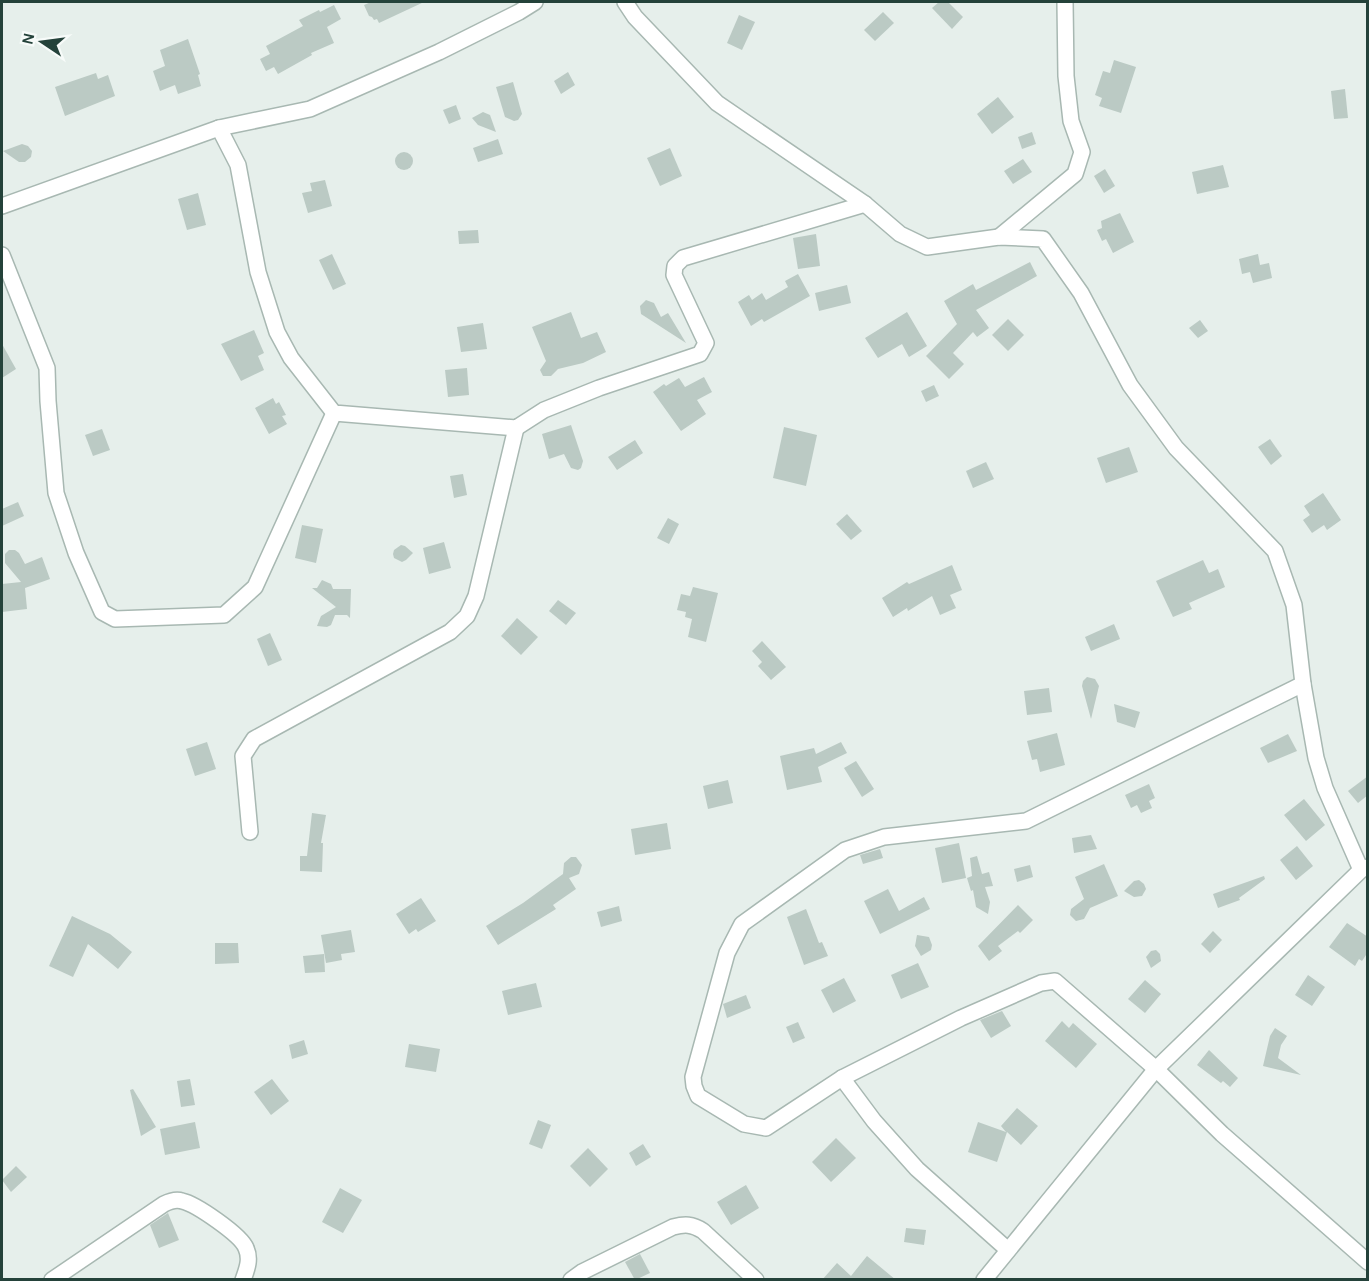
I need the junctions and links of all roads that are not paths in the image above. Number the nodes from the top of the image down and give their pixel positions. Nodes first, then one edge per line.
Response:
1 (535, 2) edge
2 (625, 2) edge
3 (1065, 2) edge
4 (219, 128) junction
5 (865, 204) junction
6 (2, 206) edge
7 (999, 237) junction
8 (2, 255) edge
9 (334, 413) junction
10 (516, 428) junction
11 (1303, 684) junction
12 (250, 832) dead end
13 (1364, 868) edge
14 (1156, 1069) junction
15 (842, 1078) junction
16 (1008, 1250) junction
17 (1368, 1262) edge
18 (52, 1280) edge
19 (243, 1280) edge
20 (571, 1280) edge
21 (756, 1280) edge
22 (984, 1280) edge

1 - 4 street
2 - 5 street
3 - 7 street
4 - 6 street
4 - 9 street
5 - 7 street
5 - 10 street
7 - 11 street
8 - 9 street
9 - 10 street
10 - 12 street
11 - 13 street
11 - 15 street
13 - 14 street
14 - 15 street
14 - 16 street
14 - 17 street
15 - 16 street
16 - 22 street
18 - 19 street
20 - 21 street

